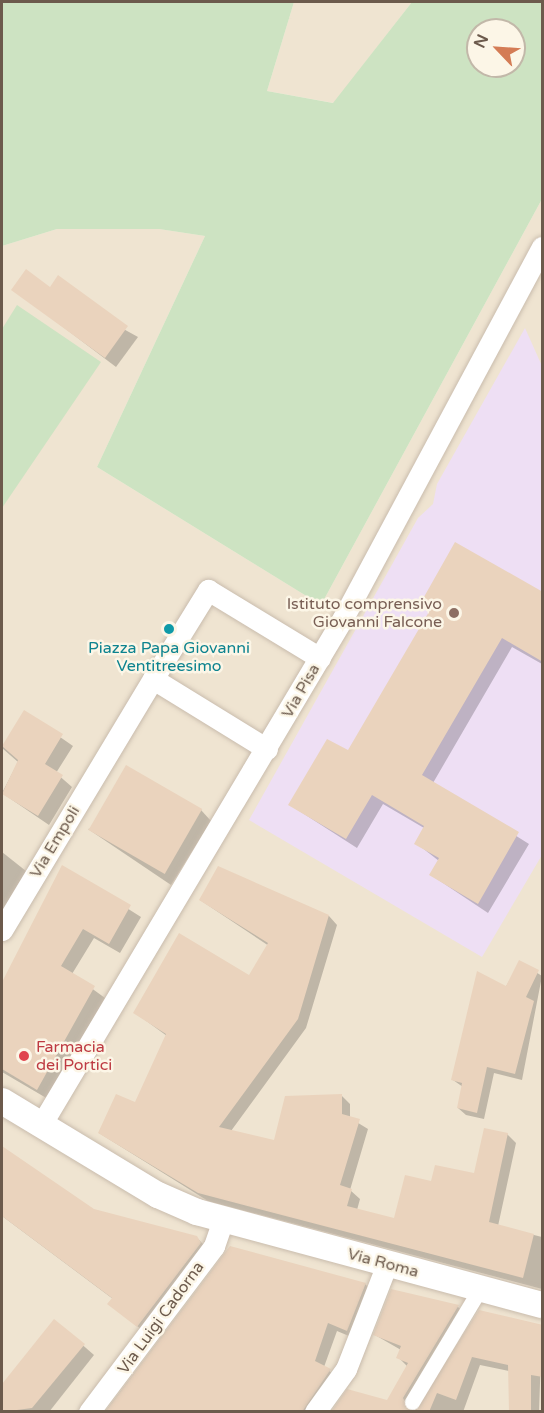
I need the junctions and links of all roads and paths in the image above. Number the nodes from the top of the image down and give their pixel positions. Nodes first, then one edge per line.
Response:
1 (543, 247) edge
2 (320, 658) junction
3 (153, 679) junction
4 (267, 749) junction
5 (2, 930) edge
6 (2, 1101) edge
7 (41, 1125) junction
8 (224, 1220) junction
9 (387, 1264) junction
10 (480, 1289) junction
11 (543, 1305) edge
12 (412, 1402) dead end
13 (89, 1412) edge
14 (315, 1412) edge

1 - 2 street, Via Pisa
2 - 3 street, Via Empoli
2 - 4 street, Via Pisa
3 - 4 street
3 - 5 street, Via Empoli
4 - 7 street, Via Pisa
6 - 7 street, Via Roma
7 - 8 street, Via Roma
8 - 9 street, Via Roma
8 - 13 street, Via Luigi Cadorna
9 - 10 street, Via Roma
9 - 14 street
10 - 11 street, Via Roma
10 - 12 street

